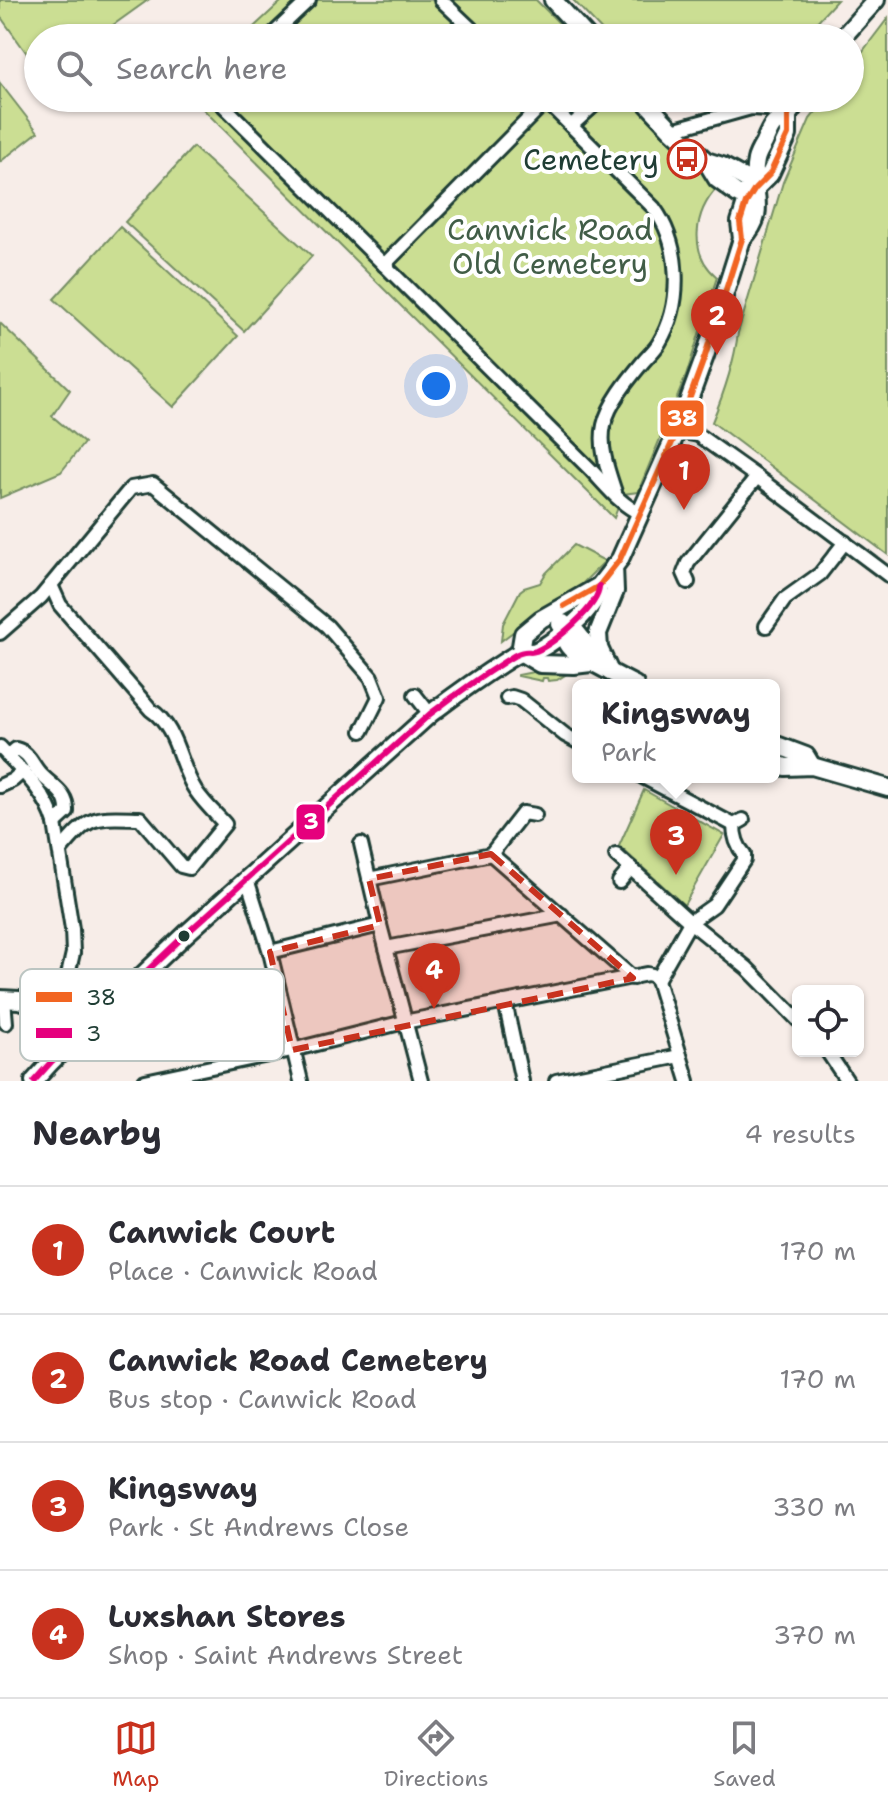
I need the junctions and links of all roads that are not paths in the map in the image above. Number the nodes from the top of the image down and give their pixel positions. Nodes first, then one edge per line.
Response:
1 (309, 0) edge
2 (441, 0) edge
3 (553, 0) edge
4 (876, 0) edge
5 (284, 24) edge
6 (466, 24) edge
7 (575, 24) edge
8 (855, 24) edge
9 (230, 112) edge
10 (533, 112) edge
11 (558, 112) edge
12 (586, 112) edge
13 (655, 112) edge
14 (737, 112) edge
15 (778, 112) edge
16 (790, 112) edge
17 (788, 115) junction
18 (571, 126) junction
19 (672, 130) junction
20 (755, 189) junction
21 (384, 265) junction
22 (679, 427) junction
23 (605, 460) junction
24 (589, 468) junction
25 (757, 477) junction
26 (617, 499) junction
27 (641, 514) junction
28 (845, 542) junction
29 (614, 566) junction
30 (888, 575) edge
31 (688, 582) dead end
32 (51, 585) junction
33 (599, 586) junction
34 (572, 602) junction
35 (766, 626) dead end
36 (565, 627) junction
37 (0, 633) edge
38 (520, 652) junction
39 (592, 663) junction
40 (618, 679) edge
41 (619, 679) edge
42 (415, 695) dead end
43 (507, 698) dead end
44 (430, 714) junction
45 (572, 730) edge
46 (362, 731) dead end
47 (565, 735) junction
48 (572, 739) edge
49 (780, 746) edge
50 (4, 752) edge
51 (780, 765) edge
52 (812, 766) junction
53 (23, 771) junction
54 (654, 783) edge
55 (0, 786) edge
56 (888, 788) edge
57 (517, 799) dead end
58 (55, 823) junction
59 (361, 844) dead end
60 (60, 851) junction
61 (491, 854) junction
62 (616, 855) dead end
63 (631, 868) junction
64 (247, 879) junction
65 (369, 879) junction
66 (619, 882) dead end
67 (562, 915) junction
68 (690, 922) junction
69 (380, 925) junction
70 (386, 948) junction
71 (270, 952) junction
72 (70, 969) edge
73 (151, 969) edge
74 (274, 969) edge
75 (633, 978) junction
76 (657, 980) junction
77 (2, 999) edge
78 (505, 1002) junction
79 (284, 1014) edge
80 (792, 1014) edge
81 (404, 1022) junction
82 (6, 1023) dead end
83 (292, 1050) junction
84 (284, 1052) edge
85 (680, 1056) junction
86 (831, 1057) edge
87 (52, 1061) edge
88 (242, 1061) edge
89 (161, 1079) edge
90 (34, 1081) edge
91 (145, 1081) edge
92 (301, 1081) edge
93 (421, 1081) edge
94 (522, 1081) edge
95 (556, 1081) edge
96 (688, 1081) edge
97 (847, 1081) edge

1 - 5 street
2 - 6 street
3 - 7 main road
4 - 8 main road
9 - 21 street
10 - 21 street
11 - 18 street
12 - 18 street
13 - 19 main road
14 - 19 street
15 - 17 street
16 - 17 main road
17 - 20 main road
18 - 23 street
19 - 20 main road
20 - 22 main road
21 - 24 street
22 - 25 street
22 - 27 main road
23 - 24 street
23 - 26 street
24 - 26 street
25 - 28 street
25 - 31 street
26 - 27 street
27 - 29 main road
28 - 30 street
28 - 35 street
29 - 33 main road
29 - 41 main road
32 - 37 street
32 - 46 street
32 - 60 street
33 - 34 main road
33 - 36 main road
34 - 36 main road
34 - 38 main road
36 - 38 main road
36 - 39 main road
38 - 39 main road
38 - 44 main road
39 - 40 main road
42 - 44 street
43 - 47 street
44 - 64 main road
45 - 47 street
47 - 48 street
49 - 52 main road
50 - 53 street
50 - 58 street
51 - 52 main road
52 - 56 main road
53 - 55 street
53 - 58 street
54 - 68 street
57 - 61 street
58 - 60 street
59 - 65 street
60 - 72 street
61 - 65 street
61 - 67 street
62 - 63 street
63 - 66 street
63 - 68 street
64 - 71 street
64 - 73 main road
65 - 69 street
67 - 70 street
67 - 75 street
68 - 76 street
68 - 80 street
69 - 70 street
69 - 71 street
70 - 81 street
71 - 74 street
75 - 76 street
75 - 78 street
76 - 85 street
77 - 82 street
78 - 81 street
78 - 94 street
79 - 83 street
81 - 83 street
81 - 93 street
83 - 84 street
83 - 92 street
85 - 95 street
85 - 96 street
86 - 97 street
87 - 90 main road
88 - 89 street
89 - 91 street

